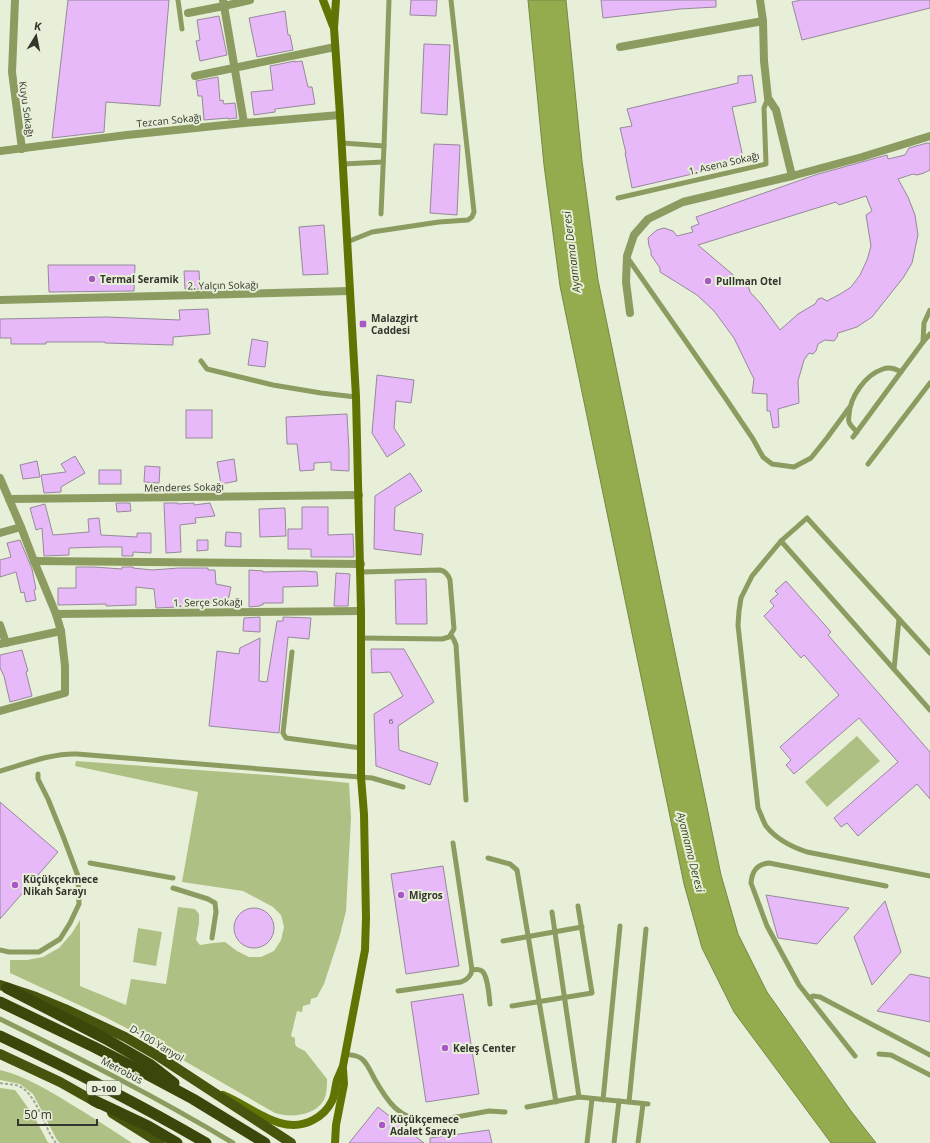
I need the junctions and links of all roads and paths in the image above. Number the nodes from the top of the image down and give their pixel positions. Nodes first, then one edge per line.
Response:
1 (15, 0) edge
2 (178, 0) edge
3 (250, 0) edge
4 (323, 0) edge
5 (336, 0) edge
6 (389, 0) edge
7 (452, 0) edge
8 (760, 0) edge
9 (223, 3) edge
10 (188, 13) dead end
11 (763, 21) junction
12 (334, 28) junction
13 (182, 29) dead end
14 (335, 47) junction
15 (620, 47) dead end
16 (235, 69) junction
17 (195, 76) dead end
18 (768, 98) junction
19 (340, 115) junction
20 (244, 123) junction
21 (930, 136) edge
22 (342, 143) junction
23 (384, 146) junction
24 (22, 149) junction
25 (0, 151) edge
26 (383, 162) junction
27 (343, 164) junction
28 (792, 176) junction
29 (618, 198) dead end
30 (381, 214) dead end
31 (347, 242) junction
32 (627, 256) junction
33 (350, 291) junction
34 (0, 300) edge
35 (930, 310) edge
36 (630, 313) dead end
37 (930, 334) edge
38 (923, 342) junction
39 (201, 362) dead end
40 (901, 372) junction
41 (930, 383) edge
42 (356, 397) junction
43 (849, 408) junction
44 (856, 432) junction
45 (852, 437) dead end
46 (868, 464) dead end
47 (1, 482) edge
48 (359, 495) junction
49 (9, 499) junction
50 (21, 527) junction
51 (0, 533) edge
52 (781, 541) junction
53 (34, 561) junction
54 (361, 568) junction
55 (361, 611) junction
56 (56, 614) junction
57 (899, 619) junction
58 (0, 625) edge
59 (61, 631) junction
60 (451, 635) junction
61 (361, 638) junction
62 (3, 644) edge
63 (292, 652) dead end
64 (930, 653) edge
65 (894, 669) junction
66 (0, 710) edge
67 (930, 710) edge
68 (361, 748) junction
69 (0, 771) edge
70 (38, 774) dead end
71 (361, 778) junction
72 (403, 787) dead end
73 (466, 800) dead end
74 (453, 843) dead end
75 (488, 858) dead end
76 (90, 863) dead end
77 (930, 876) edge
78 (173, 878) dead end
79 (886, 886) dead end
80 (174, 888) dead end
81 (578, 906) dead end
82 (552, 912) dead end
83 (620, 926) dead end
84 (582, 928) junction
85 (646, 928) dead end
86 (555, 932) junction
87 (528, 936) junction
88 (212, 938) dead end
89 (503, 941) dead end
90 (0, 950) edge
91 (472, 970) junction
92 (3, 987) edge
93 (398, 991) dead end
94 (564, 997) junction
95 (809, 998) junction
96 (0, 1002) edge
97 (539, 1002) junction
98 (490, 1004) dead end
99 (512, 1006) dead end
100 (0, 1019) edge
101 (0, 1036) edge
102 (0, 1054) edge
103 (345, 1054) junction
104 (879, 1054) dead end
105 (930, 1055) edge
106 (855, 1056) dead end
107 (343, 1066) junction
108 (930, 1075) edge
109 (0, 1083) edge
110 (206, 1088) junction
111 (579, 1097) junction
112 (193, 1099) junction
113 (592, 1099) junction
114 (93, 1100) junction
115 (603, 1100) junction
116 (619, 1101) junction
117 (556, 1102) junction
118 (629, 1102) junction
119 (527, 1107) dead end
120 (505, 1112) dead end
121 (56, 1143) edge
122 (160, 1143) edge
123 (177, 1143) edge
124 (206, 1143) edge
125 (233, 1143) edge
126 (265, 1143) edge
127 (291, 1143) edge
128 (335, 1143) edge
129 (587, 1143) edge
130 (614, 1143) edge
131 (638, 1143) edge

1 - 24 street, Kuyu Sokağı
2 - 13 lane
3 - 9 street
4 - 12 main road
5 - 12 main road
6 - 23 lane
7 - 31 lane
8 - 11 street, 1. Asena Sokağı
9 - 10 street
9 - 16 street
11 - 15 street
11 - 18 street, 1. Asena Sokağı
12 - 14 main road
14 - 16 street
14 - 19 main road
16 - 17 street
16 - 20 street
18 - 28 street
18 - 29 lane, 1. Asena Sokağı
19 - 20 street, Tezcan Sokağı
19 - 22 main road
20 - 24 street, Tezcan Sokağı
21 - 28 street
22 - 23 lane
22 - 27 main road
23 - 26 lane
24 - 25 street, Tezcan Sokağı
26 - 27 lane
26 - 30 lane
27 - 31 main road
28 - 32 street
31 - 33 main road
32 - 36 street
32 - 43 lane
33 - 34 street, 2. Yalçın Sokağı
33 - 42 main road
35 - 38 lane
37 - 38 lane
38 - 40 lane
39 - 42 lane
40 - 43 lane
40 - 44 lane
41 - 46 lane
42 - 48 main road
43 - 44 lane
44 - 45 lane
47 - 49 street
48 - 49 street, Menderes Sokağı
48 - 54 main road
49 - 50 street
50 - 51 street
50 - 53 street
52 - 57 lane
52 - 65 lane
52 - 77 lane
53 - 54 street
53 - 56 street
54 - 55 main road
54 - 60 lane
55 - 56 street, 1. Serçe Sokağı
55 - 61 main road
56 - 59 street
57 - 64 lane
57 - 65 lane
58 - 62 street
59 - 62 street
59 - 66 street
60 - 61 lane
60 - 73 lane
61 - 68 main road
63 - 68 lane
65 - 67 lane
68 - 71 main road
69 - 71 lane
70 - 90 lane
71 - 72 lane
71 - 103 main road
74 - 91 lane
75 - 87 lane
76 - 78 lane
79 - 95 lane
80 - 88 lane
81 - 84 lane
82 - 86 lane
83 - 115 lane
84 - 86 lane
84 - 94 lane
85 - 118 lane
86 - 87 lane
86 - 94 lane
87 - 89 lane
87 - 97 lane
91 - 93 lane
91 - 98 lane
92 - 110 main road, D-100 Yanyol
92 - 112 highway
94 - 97 lane
94 - 111 lane
95 - 105 lane
95 - 106 lane
96 - 112 highway
97 - 99 lane
97 - 117 lane
100 - 125 lane, Metrobüs
101 - 124 highway, D-100
102 - 114 main road
103 - 107 main road
103 - 120 lane
104 - 108 lane
107 - 110 main road
107 - 128 main road
109 - 121 path
110 - 127 main road, D-100 Yanyol
111 - 113 lane
111 - 117 lane
112 - 126 highway
113 - 115 lane
113 - 129 lane
114 - 122 main road
114 - 123 highway
115 - 116 lane
116 - 118 lane
116 - 130 lane
117 - 119 lane
118 - 131 lane

